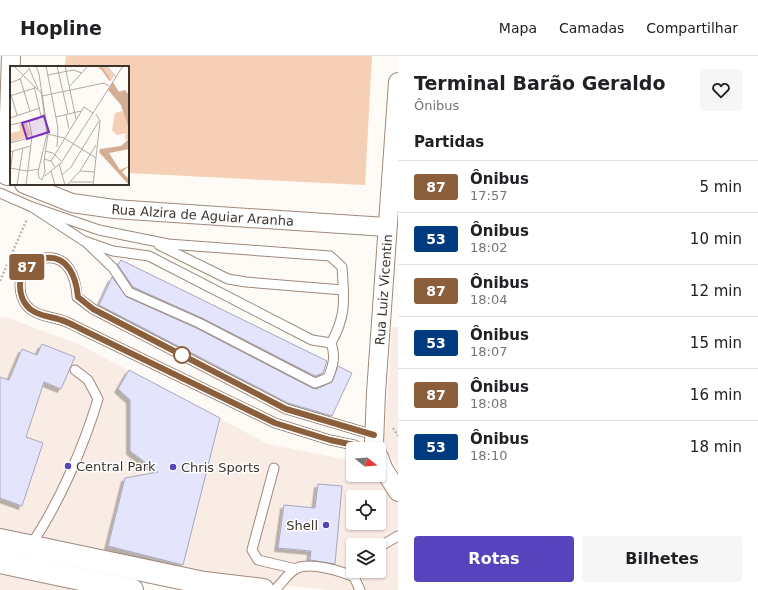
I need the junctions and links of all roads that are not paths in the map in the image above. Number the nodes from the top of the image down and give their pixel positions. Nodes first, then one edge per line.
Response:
1 (11, 56) edge
2 (11, 66) edge
3 (10, 80) edge
4 (398, 82) edge
5 (6, 176) edge
6 (27, 185) edge
7 (0, 193) edge
8 (32, 207) junction
9 (386, 227) junction
10 (149, 240) junction
11 (84, 241) junction
12 (343, 290) junction
13 (331, 343) junction
14 (76, 370) dead end
15 (357, 442) edge
16 (378, 442) edge
17 (346, 443) edge
18 (274, 468) dead end
19 (386, 468) edge
20 (398, 492) edge
21 (398, 536) edge
22 (0, 540) edge
23 (386, 544) edge
24 (30, 546) junction
25 (0, 562) edge
26 (296, 569) junction
27 (346, 572) edge
28 (357, 578) edge
29 (132, 590) edge
30 (263, 590) edge
31 (275, 590) edge
32 (360, 590) edge

1 - 2 street
3 - 5 street
4 - 9 street, Rua Luiz Vicentin
6 - 9 street, Rua Alzira de Aguiar Aranha
7 - 8 lane
8 - 10 lane
8 - 11 lane
9 - 16 street, Rua Luiz Vicentin
10 - 12 lane
10 - 12 lane
11 - 13 lane
11 - 13 lane
12 - 13 lane
14 - 24 lane
15 - 17 lane
18 - 26 lane
19 - 20 street
21 - 23 lane
22 - 24 main road
24 - 30 main road
25 - 29 main road
26 - 27 lane
26 - 31 lane
28 - 32 lane

